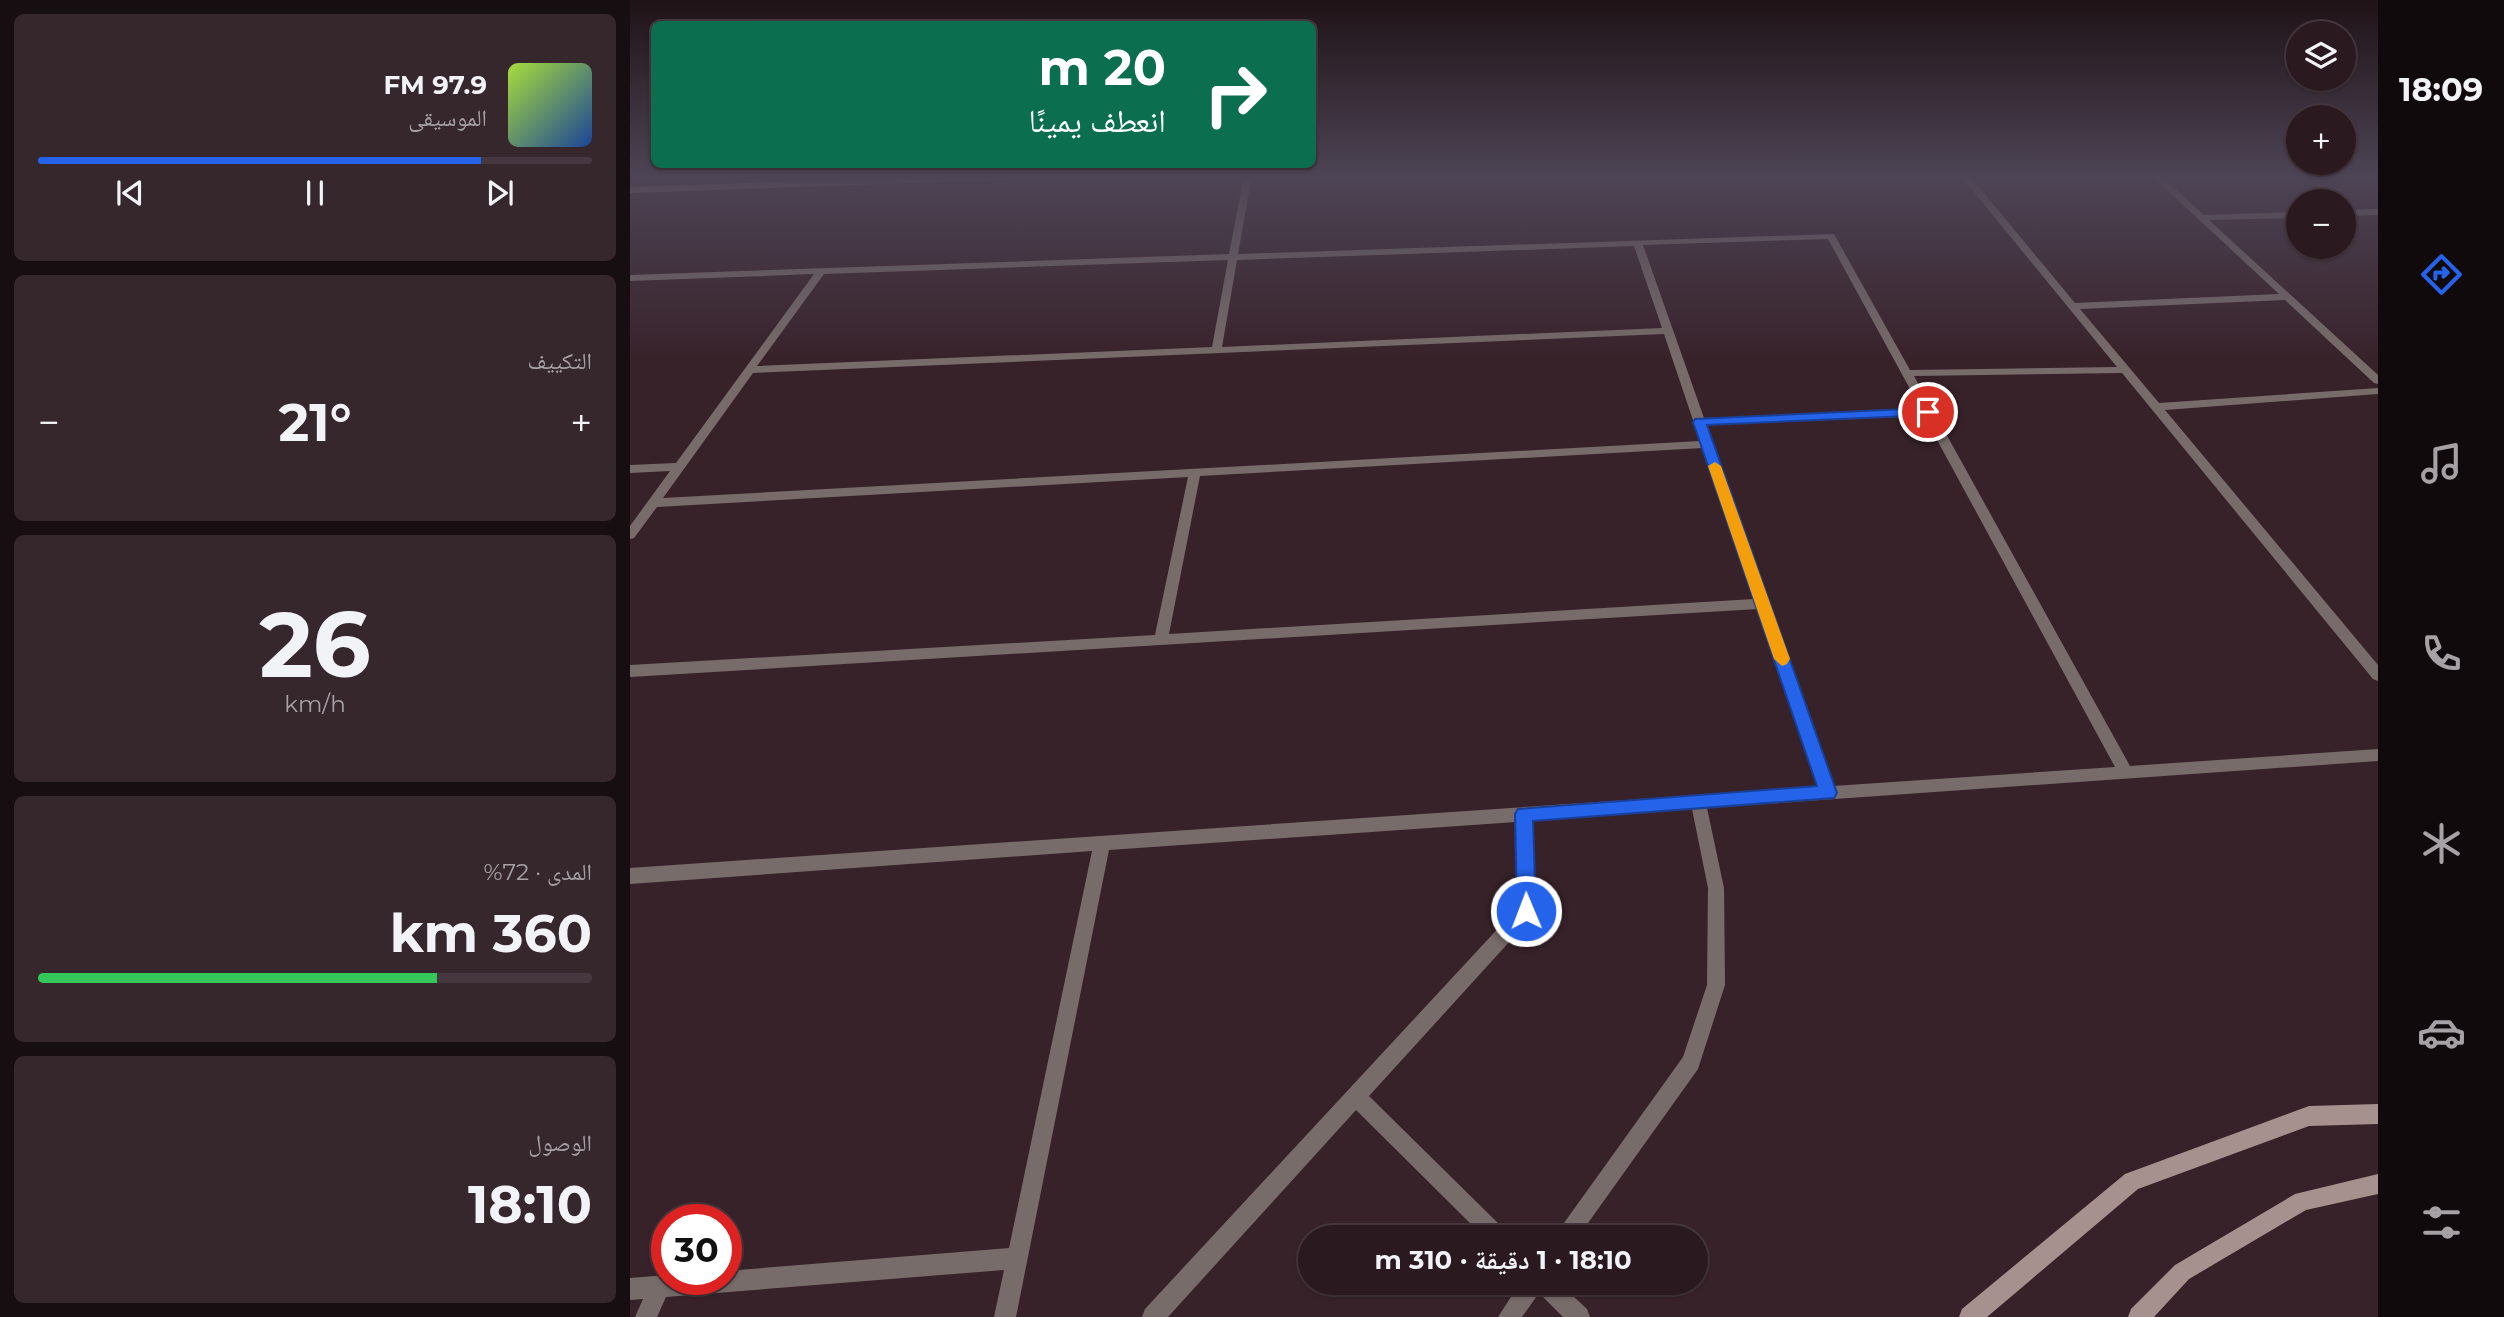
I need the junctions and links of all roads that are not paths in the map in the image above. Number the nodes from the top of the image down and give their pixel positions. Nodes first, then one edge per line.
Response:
1 (1237, 236) edge
2 (1816, 236) edge
3 (1831, 236) edge
4 (2015, 236) edge
5 (2221, 236) edge
6 (1637, 242) junction
7 (1233, 257) junction
8 (821, 271) junction
9 (630, 278) edge
10 (2287, 297) junction
11 (2073, 306) junction
12 (1668, 331) junction
13 (1216, 351) junction
14 (749, 370) junction
15 (2126, 370) junction
16 (1907, 373) junction
17 (2378, 381) edge
18 (2378, 391) edge
19 (2156, 407) junction
20 (1928, 412) junction
21 (1699, 422) junction
22 (1707, 443) junction
23 (679, 467) junction
24 (630, 469) edge
25 (1195, 472) junction
26 (653, 503) junction
27 (630, 535) edge
28 (1762, 604) junction
29 (1161, 640) junction
30 (630, 671) edge
31 (2378, 676) edge
32 (2378, 755) edge
33 (2126, 772) junction
34 (1828, 793) junction
35 (1698, 802) junction
36 (1524, 814) junction
37 (1102, 843) junction
38 (630, 876) edge
39 (1356, 1097) junction
40 (2378, 1114) edge
41 (2378, 1184) edge
42 (1486, 1225) edge
43 (1575, 1225) edge
44 (1017, 1258) junction
45 (742, 1280) edge
46 (651, 1287) edge
47 (630, 1289) edge
48 (656, 1295) edge
49 (1525, 1295) edge
50 (1556, 1295) edge
51 (646, 1317) edge
52 (1005, 1317) edge
53 (1153, 1317) edge
54 (1509, 1317) edge
55 (1579, 1317) edge
56 (1970, 1317) edge
57 (2139, 1317) edge

1 - 7 street
2 - 6 street
3 - 16 street
4 - 11 street
5 - 10 street
6 - 7 street
6 - 12 street
7 - 8 street
7 - 13 street
8 - 9 street
8 - 14 street
10 - 11 street
10 - 17 street
11 - 15 street
12 - 13 street
12 - 21 street
13 - 14 street
14 - 23 street
15 - 16 street
15 - 19 street
16 - 20 street
18 - 19 street
19 - 31 street
20 - 21 street
20 - 33 street
21 - 22 street
22 - 25 street
22 - 28 street
23 - 24 street
23 - 26 street
25 - 26 street
25 - 29 street
26 - 27 street
28 - 29 street
28 - 34 street
29 - 30 street
32 - 33 street
33 - 34 street
34 - 35 street
35 - 36 street
35 - 43 street
36 - 37 street
36 - 39 street
37 - 38 street
37 - 44 street
39 - 42 street
39 - 53 street
40 - 56 main road
41 - 57 main road
44 - 45 street
44 - 52 street
46 - 47 street
48 - 51 street
49 - 54 street
50 - 55 street

